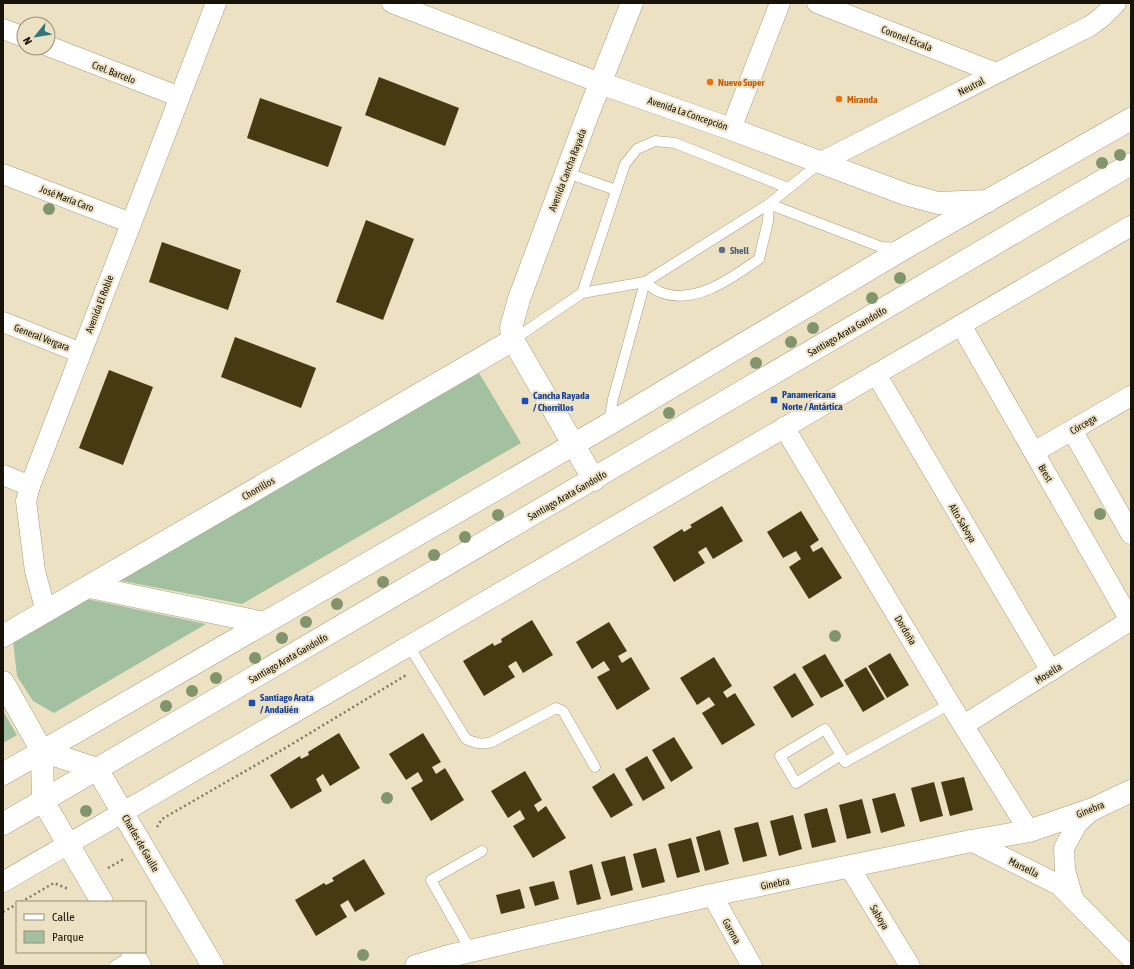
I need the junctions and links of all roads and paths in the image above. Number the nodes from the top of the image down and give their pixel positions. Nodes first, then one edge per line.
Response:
1 (216, 3) edge
2 (392, 3) edge
3 (632, 3) edge
4 (780, 3) edge
5 (817, 3) edge
6 (1116, 3) edge
7 (3, 29) edge
8 (16, 34) edge
9 (56, 49) edge
10 (996, 73) junction
11 (600, 83) junction
12 (180, 97) junction
13 (1131, 118) edge
14 (731, 129) junction
15 (821, 162) junction
16 (1131, 164) edge
17 (566, 173) junction
18 (3, 174) edge
19 (788, 188) junction
20 (616, 190) junction
21 (988, 201) junction
22 (769, 204) junction
23 (131, 223) junction
24 (1131, 226) edge
25 (903, 249) junction
26 (644, 282) junction
27 (582, 293) junction
28 (3, 322) edge
29 (961, 325) junction
30 (512, 340) junction
31 (81, 353) junction
32 (876, 374) junction
33 (1131, 396) edge
34 (609, 424) junction
35 (784, 427) junction
36 (1072, 430) junction
37 (572, 445) junction
38 (1034, 452) junction
39 (3, 475) edge
40 (594, 480) junction
41 (30, 486) junction
42 (1131, 534) edge
43 (90, 587) junction
44 (46, 612) junction
45 (1131, 620) edge
46 (264, 622) junction
47 (3, 636) edge
48 (409, 646) junction
49 (422, 666) junction
50 (1051, 672) junction
51 (3, 682) edge
52 (950, 704) junction
53 (964, 725) junction
54 (42, 751) junction
55 (841, 755) junction
56 (596, 767) dead end
57 (97, 769) junction
58 (3, 774) edge
59 (1131, 791) edge
60 (43, 801) junction
61 (1093, 809) junction
62 (123, 812) junction
63 (162, 819) dead end
64 (3, 824) edge
65 (1029, 831) junction
66 (972, 841) junction
67 (68, 844) junction
68 (482, 852) dead end
69 (850, 868) junction
70 (3, 882) edge
71 (712, 896) junction
72 (1073, 898) junction
73 (101, 901) edge
74 (16, 905) edge
75 (3, 912) edge
76 (471, 951) junction
77 (135, 958) edge
78 (1131, 958) edge
79 (451, 961) edge
80 (114, 966) edge
81 (213, 966) edge
82 (416, 966) edge
83 (752, 966) edge
84 (910, 966) edge

1 - 12 street, Avenida El Roble
2 - 11 street, Avenida La Concepción
3 - 11 street, Avenida Cancha Rayada
4 - 14 street
5 - 10 street, Coronel Escala
6 - 10 street, Neutral
7 - 8 street
9 - 12 street, Crel. Barcelo
10 - 15 street, Neutral
11 - 14 street, Avenida La Concepción
11 - 17 street, Avenida Cancha Rayada
12 - 23 street, Avenida El Roble
13 - 21 street
14 - 15 street, Avenida La Concepción
15 - 19 lane
15 - 21 street, Avenida La Concepción
16 - 40 street, Santiago Arata Gandolfo
17 - 20 lane
17 - 30 street, Avenida Cancha Rayada
18 - 23 street, José María Caro
19 - 20 lane
19 - 22 lane
20 - 27 lane
21 - 25 street
22 - 25 lane
22 - 26 lane
22 - 26 lane
23 - 31 street, Avenida El Roble
24 - 29 street
25 - 34 street
26 - 27 lane
26 - 34 lane
27 - 30 lane
28 - 31 street, General Vergara
29 - 32 street
29 - 38 street, Brest
30 - 37 street
30 - 43 street, Chorrillos
31 - 41 street, Avenida El Roble
32 - 35 street
32 - 50 street, Alto Saboya
33 - 36 street, Córcega
34 - 37 street
35 - 48 street
35 - 52 street, Dordoña
36 - 38 street, Córcega
36 - 42 street
37 - 40 street
37 - 46 street
38 - 45 street, Brest
39 - 41 street
40 - 57 street, Santiago Arata Gandolfo
41 - 44 street, Avenida El Roble
43 - 44 street, Chorrillos
43 - 46 street
44 - 47 street, Chorrillos
45 - 50 street, Mosella
46 - 54 street
48 - 49 lane
48 - 62 street
49 - 56 lane
49 - 63 path
50 - 53 street, Mosella
51 - 54 street
52 - 53 street, Dordoña
52 - 55 lane
53 - 65 street, Dordoña
54 - 57 street
54 - 58 street
54 - 60 street
55 - 55 lane
57 - 60 street, Santiago Arata Gandolfo
57 - 62 street, Charles de Gaulle
59 - 61 street, Ginebra
60 - 64 street, Santiago Arata Gandolfo
60 - 67 street
61 - 65 street, Ginebra
61 - 72 street, Marsella
62 - 67 street
62 - 81 street, Charles de Gaulle
65 - 66 street, Ginebra
66 - 69 street, Ginebra
66 - 72 street, Marsella
67 - 70 street
67 - 73 street
68 - 76 lane
69 - 71 street, Ginebra
69 - 84 street, Saboya
71 - 76 street, Ginebra
71 - 83 street, Garona
72 - 78 street, Marsella
74 - 75 path
76 - 79 street, Ginebra
77 - 80 lane
79 - 82 street, Ginebra

